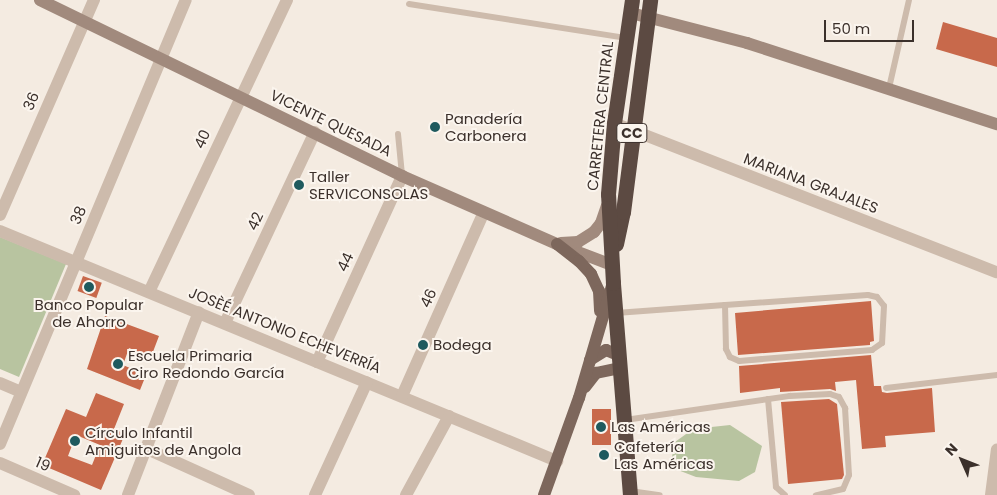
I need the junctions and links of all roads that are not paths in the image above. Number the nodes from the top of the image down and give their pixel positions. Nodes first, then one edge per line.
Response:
1 (40, 0) edge
2 (94, 0) edge
3 (186, 0) edge
4 (286, 0) edge
5 (650, 0) edge
6 (909, 0) edge
7 (409, 4) dead end
8 (632, 7) edge
9 (648, 16) junction
10 (83, 22) junction
11 (627, 38) junction
12 (160, 59) junction
13 (889, 88) junction
14 (240, 97) junction
15 (614, 123) junction
16 (997, 124) edge
17 (632, 130) junction
18 (315, 132) junction
19 (398, 134) dead end
20 (402, 176) junction
21 (608, 194) junction
22 (484, 212) junction
23 (0, 214) edge
24 (0, 231) edge
25 (557, 244) junction
26 (76, 262) junction
27 (612, 265) junction
28 (997, 272) edge
29 (612, 282) junction
30 (149, 292) junction
31 (725, 305) junction
32 (199, 312) junction
33 (615, 313) junction
34 (225, 323) junction
35 (598, 333) junction
36 (590, 360) junction
37 (317, 362) junction
38 (619, 362) junction
39 (997, 375) edge
40 (367, 382) junction
41 (0, 383) edge
42 (886, 388) dead end
43 (21, 392) junction
44 (402, 396) junction
45 (579, 398) junction
46 (768, 399) junction
47 (449, 416) junction
48 (624, 420) junction
49 (0, 444) edge
50 (145, 448) junction
51 (997, 449) edge
52 (557, 461) junction
53 (0, 462) edge
54 (630, 493) edge
55 (74, 495) edge
56 (128, 495) edge
57 (249, 495) edge
58 (315, 495) edge
59 (406, 495) edge
60 (544, 495) edge
61 (660, 495) edge
62 (785, 495) edge
63 (816, 495) edge
64 (991, 495) edge

1 - 10 street, VICENTE QUESADA
2 - 10 street, 36
3 - 12 street, 38
4 - 14 street, 40
5 - 9 highway, CARRETERA CENTRAL / CC
6 - 13 lane
7 - 11 lane
8 - 9 street
8 - 11 highway, CARRETERA CENTRAL / CC
9 - 13 street
9 - 17 highway, CARRETERA CENTRAL / CC
10 - 12 street, VICENTE QUESADA
10 - 23 street, 36
11 - 15 highway, CARRETERA CENTRAL / CC
12 - 14 street, VICENTE QUESADA
12 - 26 street, 38
13 - 16 street
14 - 18 street, VICENTE QUESADA
14 - 30 street, 40
15 - 17 street, MARIANA GRAJALES
15 - 21 highway, CARRETERA CENTRAL / CC
17 - 27 highway, CARRETERA CENTRAL / CC
17 - 28 street, MARIANA GRAJALES
18 - 20 street, VICENTE QUESADA
18 - 34 street, 42
19 - 20 lane
20 - 22 street, VICENTE QUESADA
20 - 37 street, 44
21 - 25 street
21 - 27 highway, CARRETERA CENTRAL / CC
22 - 25 street, VICENTE QUESADA
22 - 44 street, 46
24 - 26 street, JOSÈÉ ANTONIO ECHEVERRÍA
25 - 27 street, VICENTE QUESADA
25 - 35 main road
26 - 30 street, JOSÈÉ ANTONIO ECHEVERRÍA
26 - 43 street, 38
27 - 29 highway, CARRETERA CENTRAL / CC
29 - 33 highway, CARRETERA CENTRAL / CC
29 - 35 main road
30 - 32 street, JOSÈÉ ANTONIO ECHEVERRÍA
31 - 31 lane
31 - 33 lane
32 - 34 street, JOSÈÉ ANTONIO ECHEVERRÍA
32 - 50 street
33 - 38 highway, CARRETERA CENTRAL / CC
34 - 37 street, JOSÈÉ ANTONIO ECHEVERRÍA
35 - 36 main road
36 - 38 main road
36 - 45 main road
37 - 40 street, JOSÈÉ ANTONIO ECHEVERRÍA
38 - 45 main road
38 - 48 highway, CARRETERA CENTRAL / CC
39 - 42 lane
40 - 44 street, JOSÈÉ ANTONIO ECHEVERRÍA
40 - 58 street
41 - 43 street
43 - 49 street, 38
44 - 47 street, JOSÈÉ ANTONIO ECHEVERRÍA
45 - 52 main road
46 - 48 lane
46 - 62 lane
46 - 63 lane
47 - 52 street, JOSÈÉ ANTONIO ECHEVERRÍA
47 - 59 street
48 - 54 highway, CARRETERA CENTRAL / CC
50 - 56 street
50 - 57 street
51 - 64 street
52 - 60 main road
53 - 55 street, 19
54 - 61 lane

